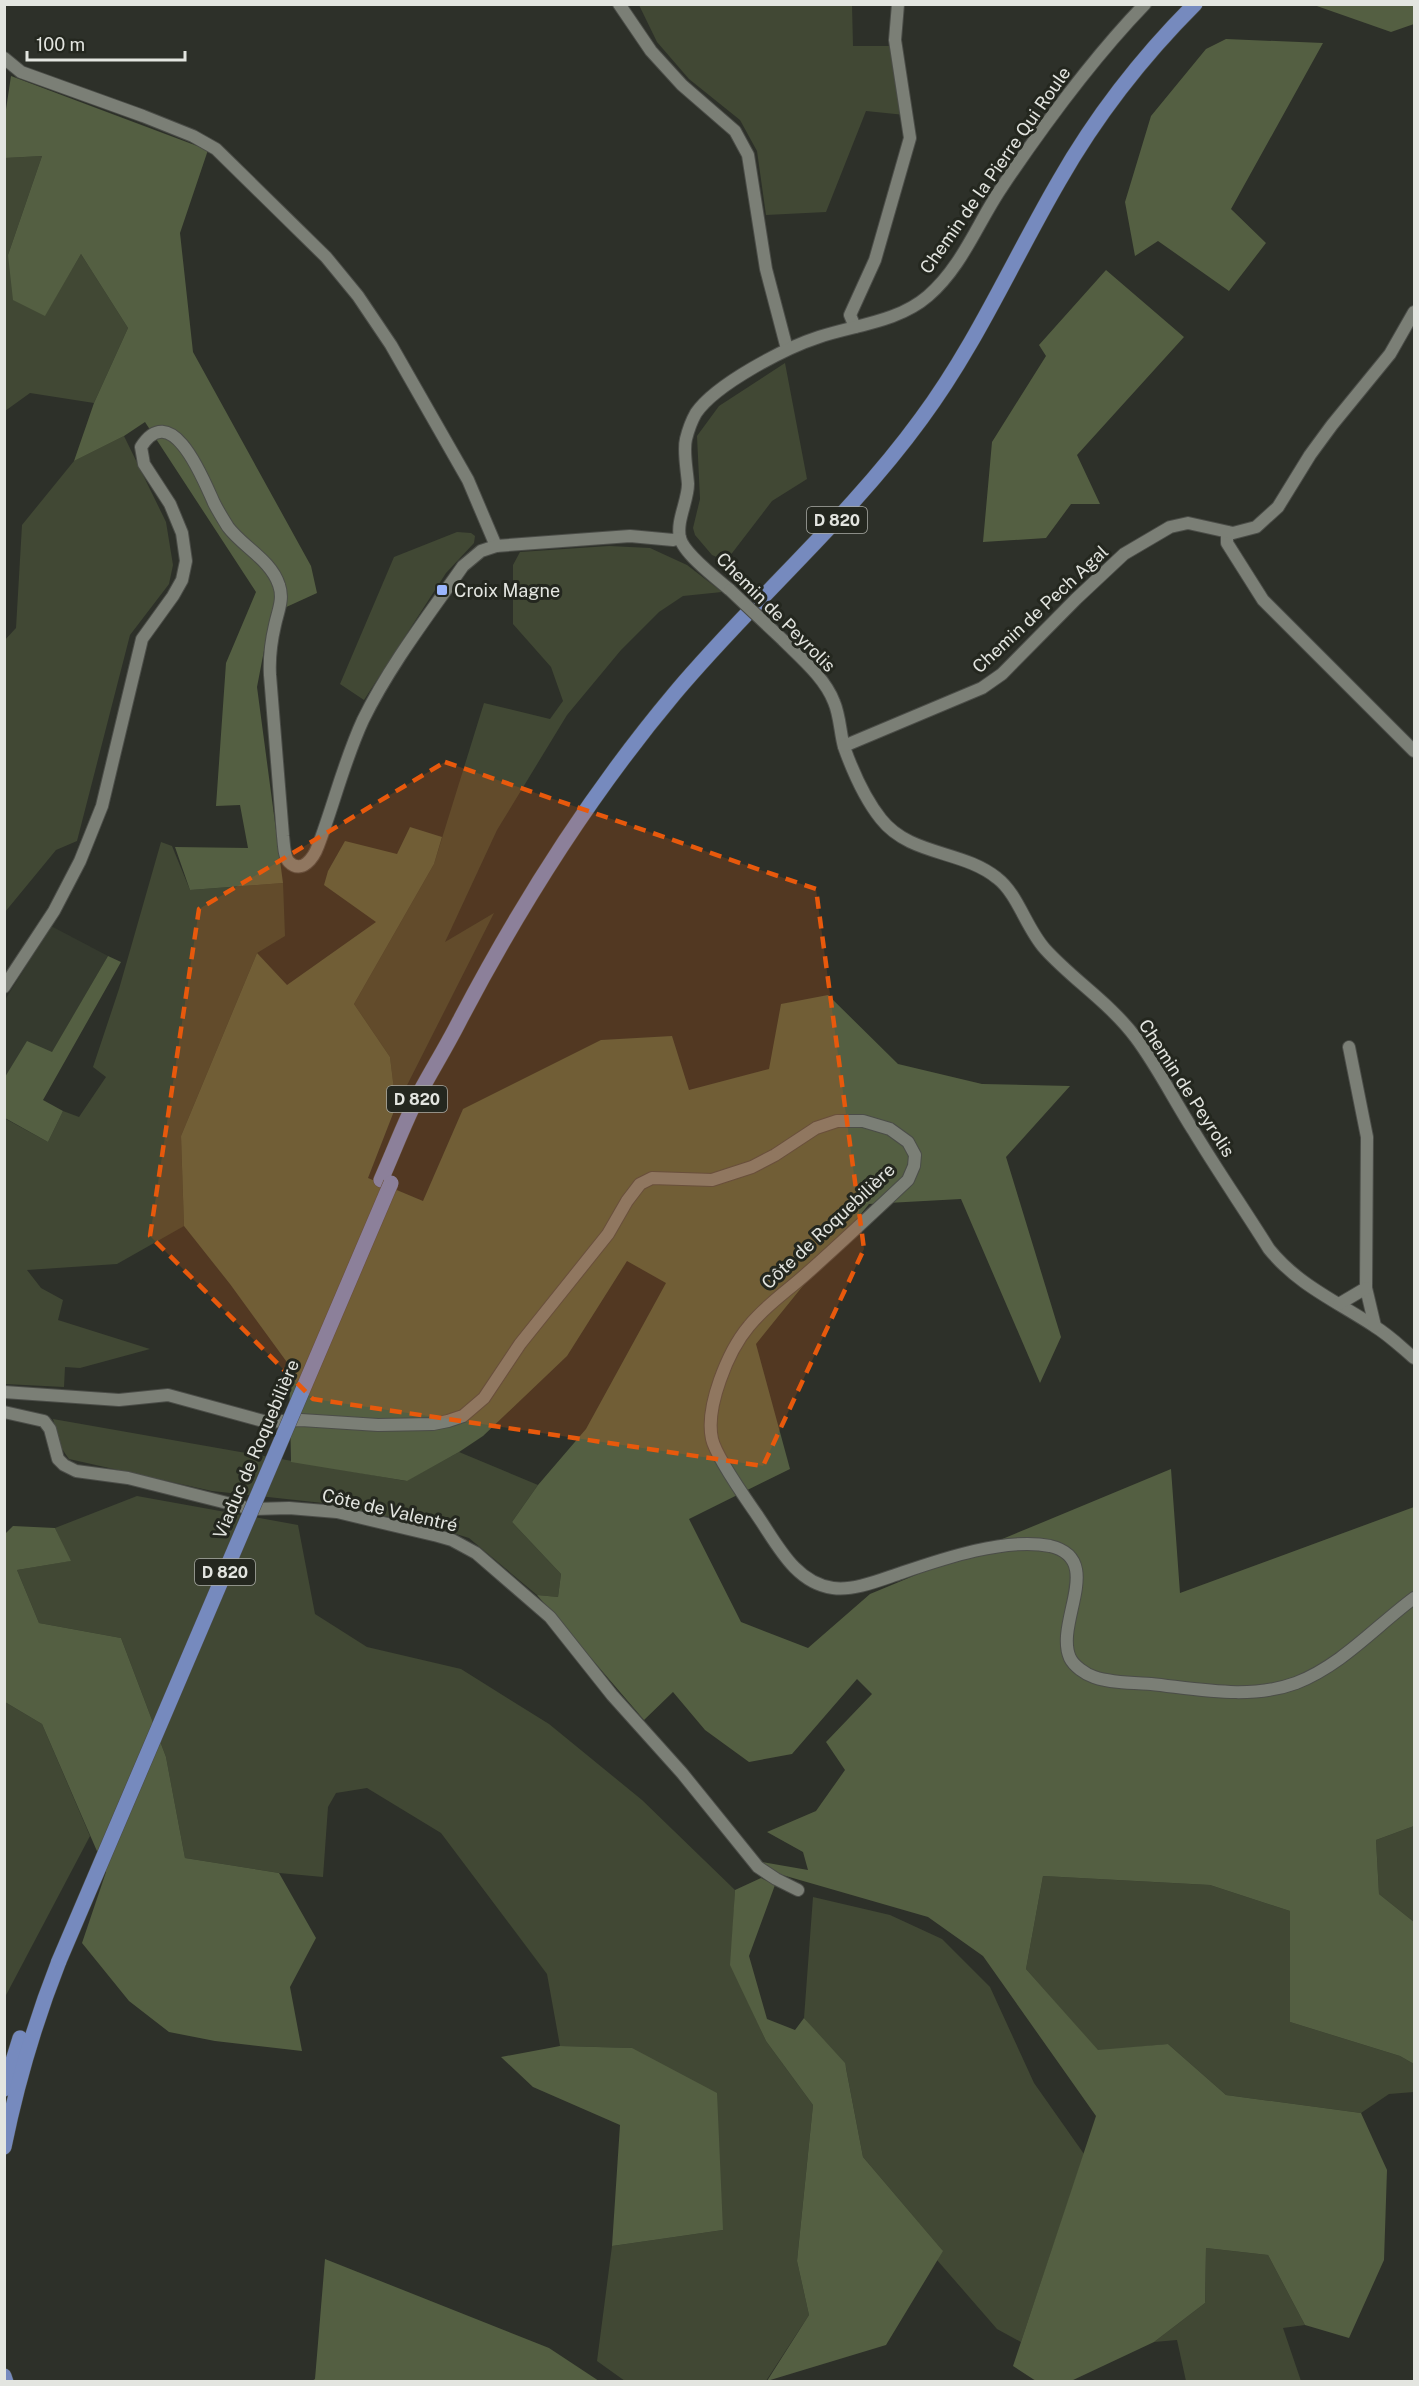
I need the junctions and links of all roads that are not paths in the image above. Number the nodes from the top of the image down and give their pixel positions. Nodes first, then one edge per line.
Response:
1 (619, 4) edge
2 (898, 4) edge
3 (1145, 4) edge
4 (1195, 4) edge
5 (4, 58) edge
6 (1414, 312) edge
7 (855, 327) junction
8 (787, 349) junction
9 (1227, 532) junction
10 (680, 538) junction
11 (496, 546) junction
12 (844, 746) junction
13 (1414, 751) edge
14 (4, 987) edge
15 (1349, 1047) dead end
16 (1366, 1288) junction
17 (1339, 1304) junction
18 (1375, 1326) junction
19 (1414, 1358) edge
20 (4, 1392) edge
21 (4, 1412) edge
22 (1414, 1598) edge
23 (798, 1890) dead end
24 (55, 1959) junction
25 (4, 2089) edge
26 (4, 2147) edge
27 (4, 2376) edge
28 (6, 2382) edge

1 - 8 street
2 - 7 street
3 - 7 street, Chemin de la Pierre Qui Roule
4 - 24 main road, Viaduc de Roquebilière / D 820, bridge
5 - 11 street
6 - 9 street, Chemin de Pech Agal
7 - 8 street, Chemin de la Pierre Qui Roule
8 - 10 street
9 - 12 street, Chemin de Pech Agal
9 - 13 street
10 - 11 street
10 - 12 street, Chemin de Peyrolis, bridge
11 - 14 street
12 - 17 street, Chemin de Peyrolis
15 - 16 street
16 - 17 street
16 - 18 street
17 - 18 street, Chemin de Peyrolis
18 - 19 street, Chemin de Peyrolis
20 - 22 street, Côte de Roquebilière
21 - 23 street, Côte de Valentré
24 - 25 main road, D 820
24 - 26 main road, D 820
27 - 28 main road

